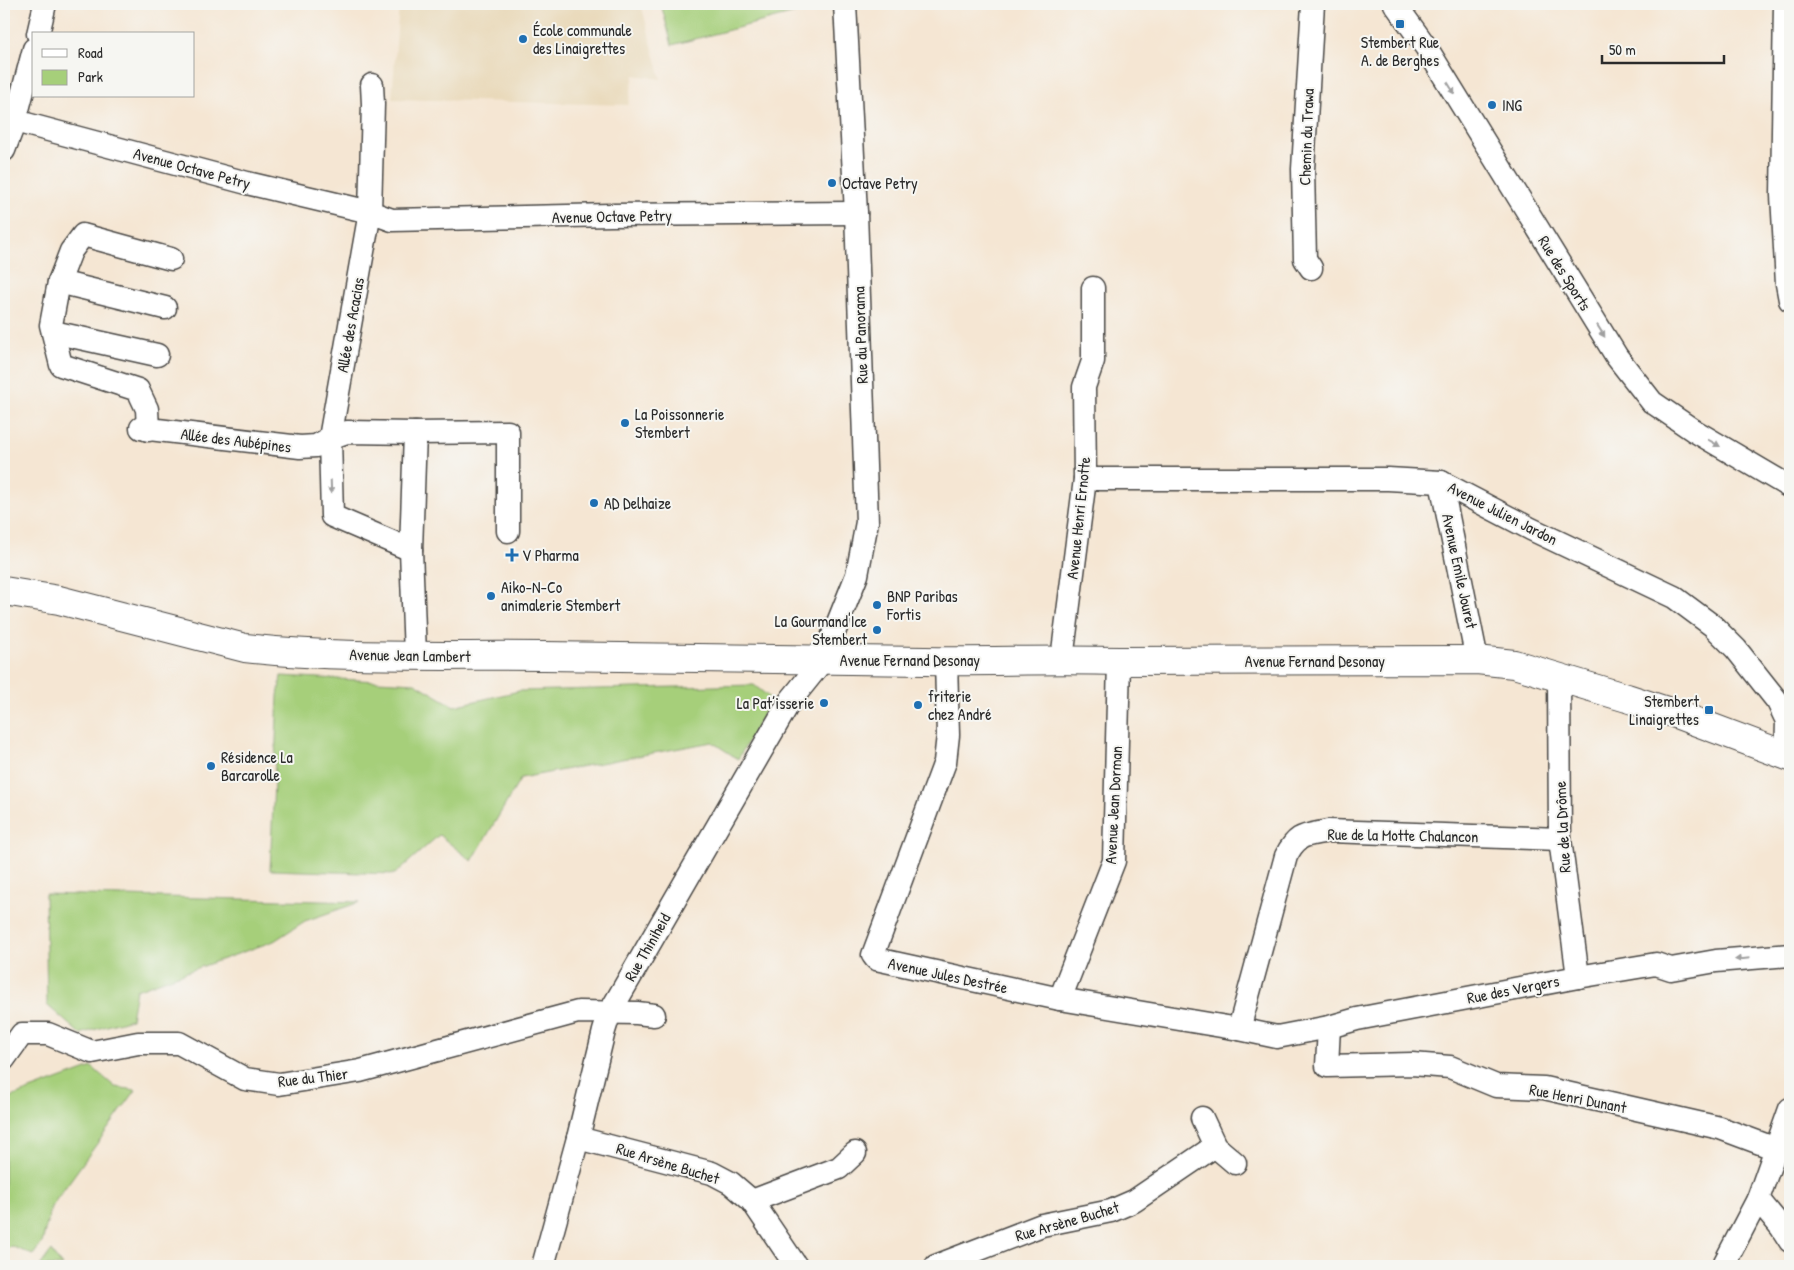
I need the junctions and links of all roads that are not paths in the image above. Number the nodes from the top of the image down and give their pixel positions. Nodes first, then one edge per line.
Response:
1 (46, 4) edge
2 (845, 4) edge
3 (1313, 4) edge
4 (1395, 4) edge
5 (1784, 4) edge
6 (39, 32) edge
7 (32, 57) edge
8 (372, 84) dead end
9 (15, 121) junction
10 (4, 150) edge
11 (370, 212) junction
12 (856, 213) junction
13 (171, 259) dead end
14 (1311, 268) dead end
15 (59, 282) junction
16 (1093, 288) dead end
17 (1789, 289) edge
18 (165, 308) dead end
19 (53, 332) junction
20 (157, 355) dead end
21 (415, 433) junction
22 (330, 438) junction
23 (1085, 479) junction
24 (1441, 482) junction
25 (1790, 487) edge
26 (508, 531) dead end
27 (411, 550) junction
28 (4, 592) edge
29 (415, 655) junction
30 (1062, 659) junction
31 (823, 660) junction
32 (1477, 660) junction
33 (946, 661) junction
34 (1118, 661) junction
35 (1559, 678) junction
36 (1788, 756) edge
37 (1560, 839) junction
38 (1790, 955) edge
39 (1578, 977) junction
40 (1060, 999) junction
41 (610, 1012) junction
42 (654, 1015) dead end
43 (1330, 1027) junction
44 (1239, 1029) junction
45 (4, 1059) edge
46 (1790, 1109) edge
47 (1202, 1118) dead end
48 (578, 1138) junction
49 (1215, 1146) junction
50 (1776, 1149) junction
51 (855, 1153) dead end
52 (1235, 1163) dead end
53 (1758, 1199) junction
54 (752, 1201) junction
55 (1790, 1241) edge
56 (543, 1266) edge
57 (796, 1266) edge
58 (936, 1266) edge
59 (1723, 1266) edge

1 - 6 street
2 - 12 street, Rue du Panorama
3 - 14 street, Chemin du Trawa
4 -> 25 street, Rue des Sports
5 - 17 street
7 - 9 street
8 - 11 street
9 - 10 street
9 - 11 street, Avenue Octave Petry
11 - 12 street, Avenue Octave Petry
11 - 22 street, Allée des Acacias
12 - 31 street, Rue du Panorama
13 - 15 street
15 - 18 street
15 - 19 street
16 - 23 street, Avenue Henri Ernotte
19 - 20 street
19 - 22 street, Allée des Aubépines
21 - 22 street
21 - 26 street
21 - 27 street
22 -> 27 street, Allée des Acacias
23 - 24 street, Avenue Julien Jardon
23 - 30 street, Avenue Henri Ernotte
24 - 32 street, Avenue Emile Jouret
24 - 36 street, Avenue Julien Jardon
27 - 29 street
28 - 29 main road, Avenue Jean Lambert
29 - 31 main road, Avenue Jean Lambert
30 - 33 main road, Avenue Fernand Desonay
30 - 34 main road, Avenue Fernand Desonay
31 - 33 main road, Avenue Fernand Desonay
31 - 41 street, Rue Thiniheid
32 - 34 main road, Avenue Fernand Desonay
32 - 35 main road, Avenue Fernand Desonay
33 - 40 street, Avenue Jules Destrée
34 - 40 street, Avenue Jean Dorman
35 - 36 main road, Avenue Fernand Desonay
35 - 37 street, Rue de la Drôme
37 - 39 street, Rue de la Drôme
37 - 44 street, Rue de la Motte Chalancon
38 -> 39 street, Rue des Vergers
39 - 43 street, Rue des Vergers
40 - 44 street, Avenue Jules Destrée
41 - 42 street
41 - 45 street, Rue du Thier
41 - 48 street, Rue Thiniheid
43 - 44 street, Rue des Vergers
43 - 50 street, Rue Henri Dunant
46 - 50 street
47 - 49 street
48 - 54 street, Rue Arsène Buchet
48 - 56 street, Rue Thiniheid
49 - 52 street
49 - 58 street, Rue Arsène Buchet
50 - 53 street
51 - 54 street
53 - 55 street
53 - 59 street
54 - 57 street, Rue Arsène Buchet

